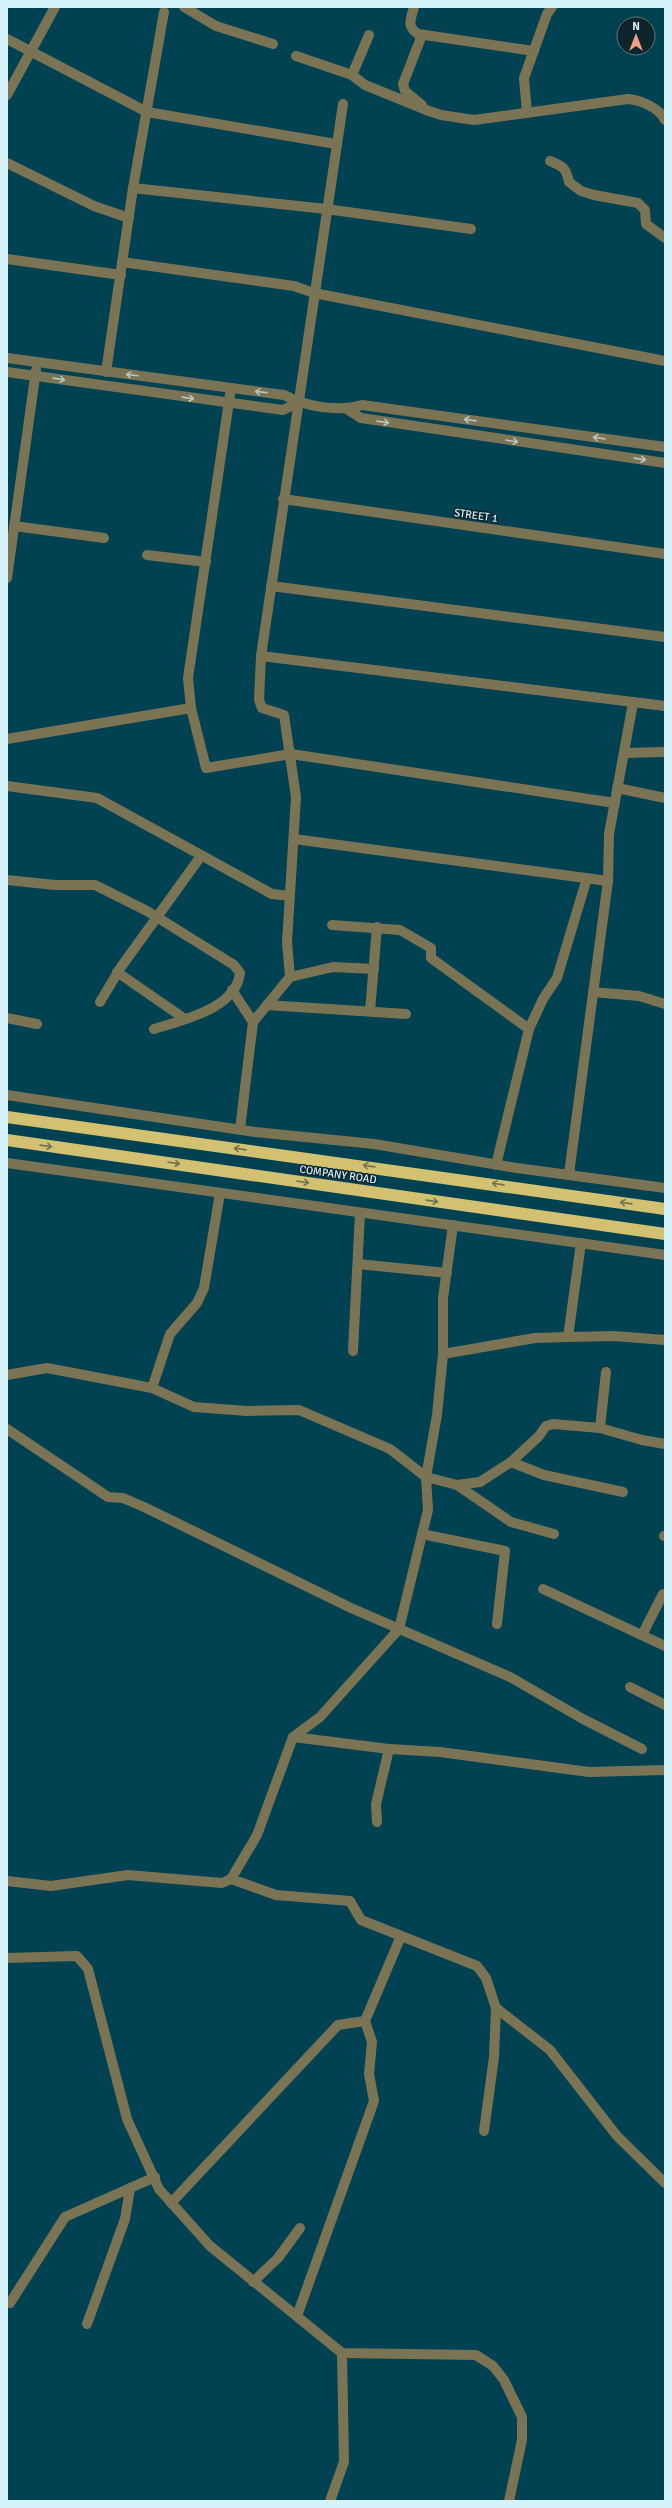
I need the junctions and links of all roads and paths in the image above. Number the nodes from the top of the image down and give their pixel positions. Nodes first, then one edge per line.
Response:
1 (55, 7) edge
2 (184, 7) edge
3 (414, 7) edge
4 (552, 7) edge
5 (164, 12) dead end
6 (369, 35) dead end
7 (422, 35) junction
8 (7, 39) edge
9 (273, 44) dead end
10 (534, 51) junction
11 (30, 52) junction
12 (296, 56) dead end
13 (352, 75) junction
14 (7, 95) edge
15 (343, 104) dead end
16 (429, 111) junction
17 (146, 112) junction
18 (527, 113) junction
19 (665, 120) edge
20 (336, 144) junction
21 (550, 162) dead end
22 (7, 163) edge
23 (133, 188) junction
24 (326, 209) junction
25 (129, 218) junction
26 (471, 229) dead end
27 (665, 238) edge
28 (7, 259) edge
29 (122, 262) junction
30 (120, 275) junction
31 (314, 293) junction
32 (7, 358) edge
33 (665, 361) edge
34 (37, 363) junction
35 (7, 372) edge
36 (106, 372) junction
37 (35, 376) junction
38 (231, 388) junction
39 (298, 403) junction
40 (230, 404) junction
41 (347, 409) junction
42 (665, 447) edge
43 (665, 462) edge
44 (284, 499) junction
45 (14, 526) junction
46 (104, 538) dead end
47 (665, 554) edge
48 (147, 555) dead end
49 (206, 562) junction
50 (7, 578) edge
51 (271, 586) junction
52 (665, 637) edge
53 (262, 656) junction
54 (634, 703) junction
55 (665, 706) edge
56 (191, 708) junction
57 (7, 739) edge
58 (665, 752) edge
59 (625, 753) junction
60 (291, 754) junction
61 (7, 786) edge
62 (617, 788) junction
63 (665, 798) edge
64 (615, 803) junction
65 (294, 839) junction
66 (201, 856) junction
67 (587, 878) junction
68 (7, 880) edge
69 (608, 881) junction
70 (290, 896) junction
71 (157, 917) junction
72 (332, 925) dead end
73 (377, 926) junction
74 (374, 969) junction
75 (118, 972) junction
76 (290, 977) junction
77 (232, 990) junction
78 (593, 992) junction
79 (100, 1002) dead end
80 (665, 1004) edge
81 (267, 1005) junction
82 (370, 1011) junction
83 (406, 1014) dead end
84 (7, 1018) edge
85 (184, 1019) junction
86 (253, 1022) junction
87 (37, 1024) dead end
88 (154, 1029) dead end
89 (529, 1029) junction
90 (7, 1095) edge
91 (7, 1117) edge
92 (240, 1130) junction
93 (7, 1140) edge
94 (7, 1163) edge
95 (496, 1165) junction
96 (569, 1174) junction
97 (665, 1188) edge
98 (220, 1193) junction
99 (665, 1209) edge
100 (360, 1213) junction
101 (453, 1225) junction
102 (665, 1234) edge
103 (581, 1243) junction
104 (665, 1255) edge
105 (358, 1264) junction
106 (447, 1273) junction
107 (568, 1337) junction
108 (665, 1340) edge
109 (353, 1351) dead end
110 (442, 1354) junction
111 (606, 1372) dead end
112 (7, 1375) edge
113 (152, 1388) junction
114 (600, 1428) junction
115 (7, 1429) edge
116 (665, 1444) edge
117 (511, 1462) junction
118 (426, 1477) junction
119 (457, 1485) junction
120 (623, 1492) dead end
121 (422, 1534) junction
122 (554, 1534) dead end
123 (543, 1589) dead end
124 (663, 1594) dead end
125 (497, 1624) dead end
126 (399, 1629) junction
127 (642, 1635) junction
128 (665, 1646) edge
129 (630, 1687) dead end
130 (665, 1705) edge
131 (293, 1737) junction
132 (389, 1749) junction
133 (642, 1749) dead end
134 (665, 1770) edge
135 (377, 1822) dead end
136 (231, 1879) junction
137 (7, 1882) edge
138 (401, 1936) junction
139 (7, 1958) edge
140 (496, 2008) junction
141 (365, 2022) junction
142 (484, 2131) dead end
143 (155, 2177) junction
144 (665, 2184) edge
145 (130, 2188) junction
146 (171, 2202) junction
147 (300, 2228) dead end
148 (253, 2282) junction
149 (10, 2303) dead end
150 (297, 2316) junction
151 (87, 2324) dead end
152 (342, 2353) junction
153 (330, 2501) edge
154 (509, 2501) edge

1 - 11 street
2 - 9 street
3 - 7 street
4 - 10 street
5 - 17 street
6 - 13 street
7 - 10 street
7 - 16 street
8 - 11 street
10 - 18 street
11 - 14 street
11 - 17 street
12 - 13 street
13 - 16 street
15 - 20 street
16 - 18 street
17 - 20 street
17 - 23 street
18 - 19 street
20 - 24 street
21 - 27 street
22 - 25 street
23 - 24 street
23 - 25 street
24 - 26 street
24 - 31 street
25 - 29 street
28 - 30 street
29 - 30 street
29 - 31 street
30 - 36 street
31 - 33 street
31 - 39 street
32 - 34 street
34 - 36 street
34 - 37 street
35 - 37 street
38 -> 36 street
37 -> 40 street
37 - 45 street
39 -> 38 street
38 - 40 street
39 - 40 street
39 - 41 street
39 - 44 street
40 - 49 street
42 -> 41 street
41 -> 43 street
44 - 47 street, STREET 1
44 - 51 street
45 - 46 street
45 - 50 street
48 - 49 street
49 - 56 street
51 - 52 street
51 - 53 street
53 - 54 street
53 - 60 street
54 - 55 street
54 - 59 street
56 - 57 street
56 - 60 street
58 - 59 street
59 - 62 street
60 - 64 street
60 - 65 street
61 - 66 street
62 - 63 street
62 - 64 street
64 - 69 street
65 - 67 street
65 - 70 street
66 - 70 street
66 - 71 street
67 - 69 street
67 - 89 street
68 - 71 street
69 - 78 street
70 - 76 street
71 - 75 street
71 - 77 street
72 - 73 street
73 - 74 street
73 - 89 street
74 - 76 street
74 - 82 street
75 - 79 street
75 - 85 street
76 - 81 street
77 - 85 street
77 - 86 street
78 - 80 street
78 - 96 street
81 - 82 street
81 - 86 street
82 - 83 street
84 - 87 street
85 - 88 street
86 - 92 street
89 - 95 street
90 - 92 street
99 -> 91 highway, COMPANY ROAD
92 - 95 street
93 -> 102 highway, COMPANY ROAD
94 - 98 street
95 - 96 street
96 - 97 street
98 - 100 street
98 - 113 street
100 - 101 street
100 - 105 street
101 - 103 street
101 - 106 street
103 - 104 street
103 - 107 street
105 - 106 street
105 - 109 street
106 - 110 street
107 - 108 street
107 - 110 street
110 - 118 street
111 - 114 street
112 - 113 street
113 - 118 street
114 - 116 street
114 - 117 street
115 - 126 street
117 - 119 street
117 - 120 street
118 - 119 street
118 - 121 street
119 - 122 street
121 - 125 street
121 - 126 street
123 - 127 street
124 - 127 street
126 - 131 street
126 - 133 street
127 - 128 street
129 - 130 street
131 - 132 street
131 - 136 street
132 - 134 street
132 - 135 street
136 - 137 street
136 - 138 street
138 - 140 street
138 - 141 street
139 - 143 street
140 - 142 street
140 - 144 street
141 - 146 street
141 - 150 street
143 - 145 street
143 - 146 street
145 - 149 street
145 - 151 street
146 - 148 street
147 - 148 street
148 - 150 street
150 - 152 street
152 - 153 street
152 - 154 street

